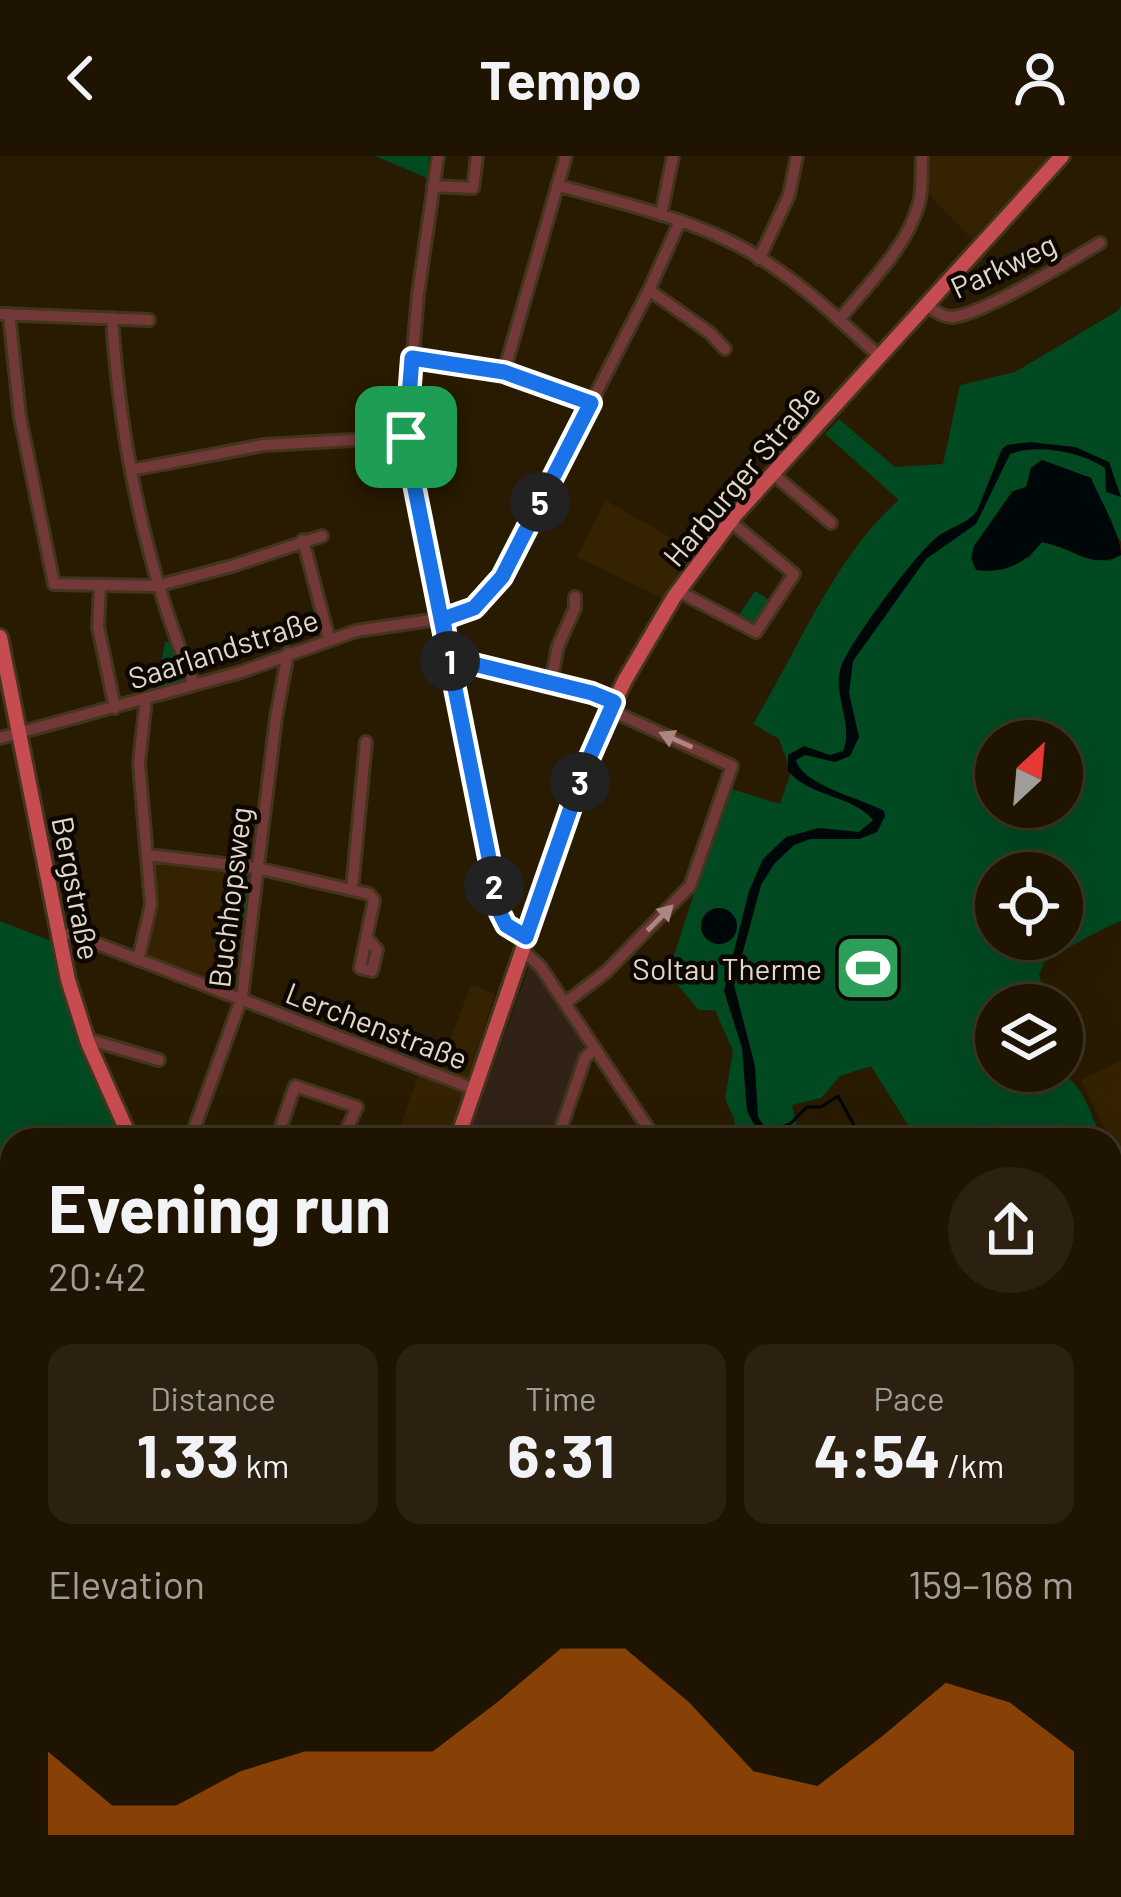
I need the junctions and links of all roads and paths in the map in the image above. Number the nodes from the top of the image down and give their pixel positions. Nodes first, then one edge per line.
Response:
1 (438, 156) edge
2 (477, 156) edge
3 (566, 156) edge
4 (673, 156) edge
5 (797, 156) edge
6 (922, 156) edge
7 (1062, 156) edge
8 (557, 185) junction
9 (433, 186) junction
10 (661, 215) junction
11 (680, 221) junction
12 (1100, 243) dead end
13 (759, 259) junction
14 (649, 290) junction
15 (927, 304) junction
16 (5, 314) edge
17 (112, 318) junction
18 (149, 320) dead end
19 (838, 320) junction
20 (725, 349) dead end
21 (880, 356) junction
22 (412, 358) junction
23 (504, 372) junction
24 (591, 403) junction
25 (406, 437) junction
26 (131, 470) junction
27 (773, 474) junction
28 (730, 521) junction
29 (832, 523) dead end
30 (322, 536) dead end
31 (303, 540) junction
32 (100, 586) junction
33 (156, 586) junction
34 (678, 590) junction
35 (575, 597) dead end
36 (443, 619) junction
37 (0, 637) edge
38 (329, 638) junction
39 (288, 653) junction
40 (449, 658) junction
41 (551, 682) junction
42 (194, 686) junction
43 (146, 699) junction
44 (612, 706) junction
45 (115, 708) junction
46 (19, 733) junction
47 (0, 738) edge
48 (366, 742) dead end
49 (148, 855) junction
50 (257, 868) junction
51 (352, 890) junction
52 (59, 934) junction
53 (367, 937) dead end
54 (524, 944) junction
55 (138, 960) junction
56 (242, 998) junction
57 (565, 1004) junction
58 (88, 1043) junction
59 (595, 1048) junction
60 (159, 1060) dead end
61 (474, 1089) junction
62 (126, 1128) edge
63 (194, 1128) edge
64 (280, 1128) edge
65 (347, 1128) edge
66 (461, 1128) edge
67 (561, 1128) edge
68 (648, 1128) edge

1 - 9 street
2 - 9 street
3 - 8 street
4 - 10 street
5 - 13 street
6 - 19 street
7 - 15 main road, Harburger Straße
8 - 10 street
8 - 23 street
9 - 22 street
10 - 11 street
11 - 13 street
11 - 14 street
12 - 15 street, Parkweg
13 - 19 street
14 - 20 street
14 - 24 street
15 - 21 main road, Harburger Straße
16 - 17 street
16 - 32 street
17 - 18 street
17 - 26 street
19 - 21 street
21 - 27 main road, Harburger Straße
22 - 23 street
22 - 25 street
23 - 24 street
24 - 36 street
25 - 26 street
25 - 36 street
26 - 33 street
27 - 28 main road, Harburger Straße
27 - 29 street
28 - 34 main road, Harburger Straße
28 - 34 street
30 - 31 street
31 - 33 street
31 - 38 street
32 - 33 street
32 - 45 street
33 - 42 street
34 - 44 main road, Harburger Straße
35 - 41 street
36 - 38 street, Saarlandstraße
36 - 40 street
37 - 46 main road, Bergstraße
38 - 39 street, Saarlandstraße
39 - 42 street, Saarlandstraße
39 - 50 street, Buchhopsweg
40 - 41 street
40 - 54 street
41 - 44 street
42 - 43 street, Saarlandstraße
43 - 45 street, Saarlandstraße
43 - 49 street
44 - 54 main road, Harburger Straße
57 -> 44 street
45 - 46 street, Saarlandstraße
46 - 47 street, Saarlandstraße
46 - 52 main road, Bergstraße
48 - 51 street
49 - 50 street
49 - 55 street
50 - 51 street
50 - 56 street, Buchhopsweg
51 - 53 street
52 - 55 street, Lerchenstraße
52 - 58 main road, Bergstraße
54 - 57 street
54 - 61 main road, Harburger Straße
55 - 56 street, Lerchenstraße
56 - 61 street, Lerchenstraße
56 - 63 street, Buchhopsweg
57 - 59 street
58 - 60 street
58 - 62 main road, Bergstraße
59 - 67 street
59 - 68 street
61 - 66 main road, Harburger Straße
64 - 65 street

